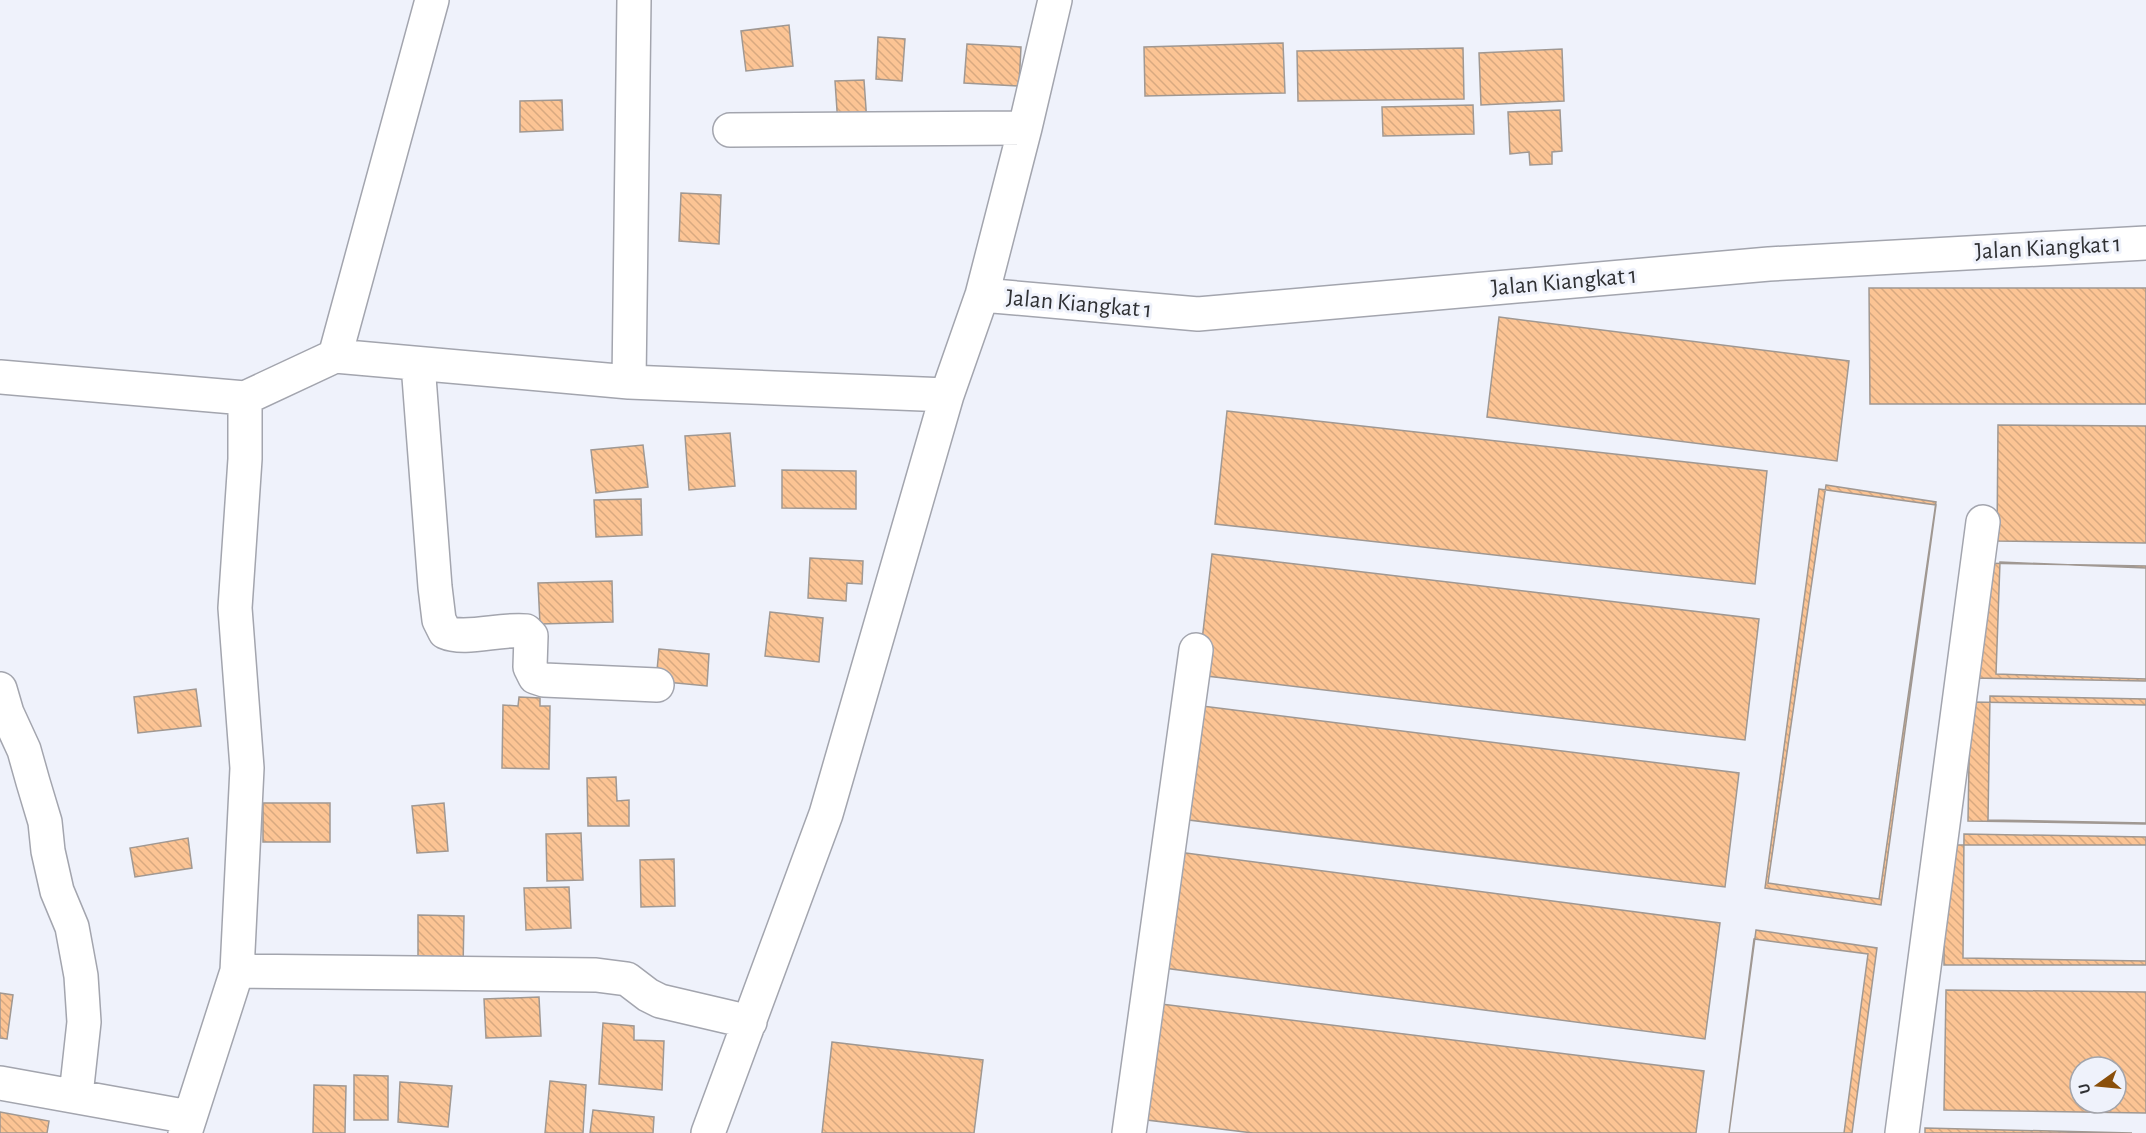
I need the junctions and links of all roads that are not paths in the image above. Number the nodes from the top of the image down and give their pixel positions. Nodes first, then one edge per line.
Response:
1 (432, 0) edge
2 (634, 0) edge
3 (1055, 0) edge
4 (1025, 128) junction
5 (730, 130) dead end
6 (2146, 243) edge
7 (982, 295) junction
8 (335, 356) junction
9 (418, 364) junction
10 (0, 377) edge
11 (629, 382) junction
12 (947, 395) junction
13 (245, 399) junction
14 (1983, 522) dead end
15 (1196, 650) dead end
16 (657, 685) dead end
17 (0, 688) edge
18 (237, 971) junction
19 (750, 1022) junction
20 (0, 1083) edge
21 (76, 1095) junction
22 (187, 1125) edge
23 (708, 1133) edge
24 (1129, 1133) edge
25 (1902, 1133) edge

1 - 8 street
2 - 11 street
3 - 4 street
4 - 5 street
4 - 7 street
6 - 7 street, Jalan Kiangkat 1
7 - 12 street
8 - 9 street
8 - 13 street
9 - 11 street
9 - 16 street
10 - 13 street
11 - 12 street
12 - 19 street
13 - 18 street
14 - 25 street
15 - 24 street
17 - 21 street
18 - 19 street
18 - 22 street
19 - 23 street
20 - 21 street
21 - 22 street

